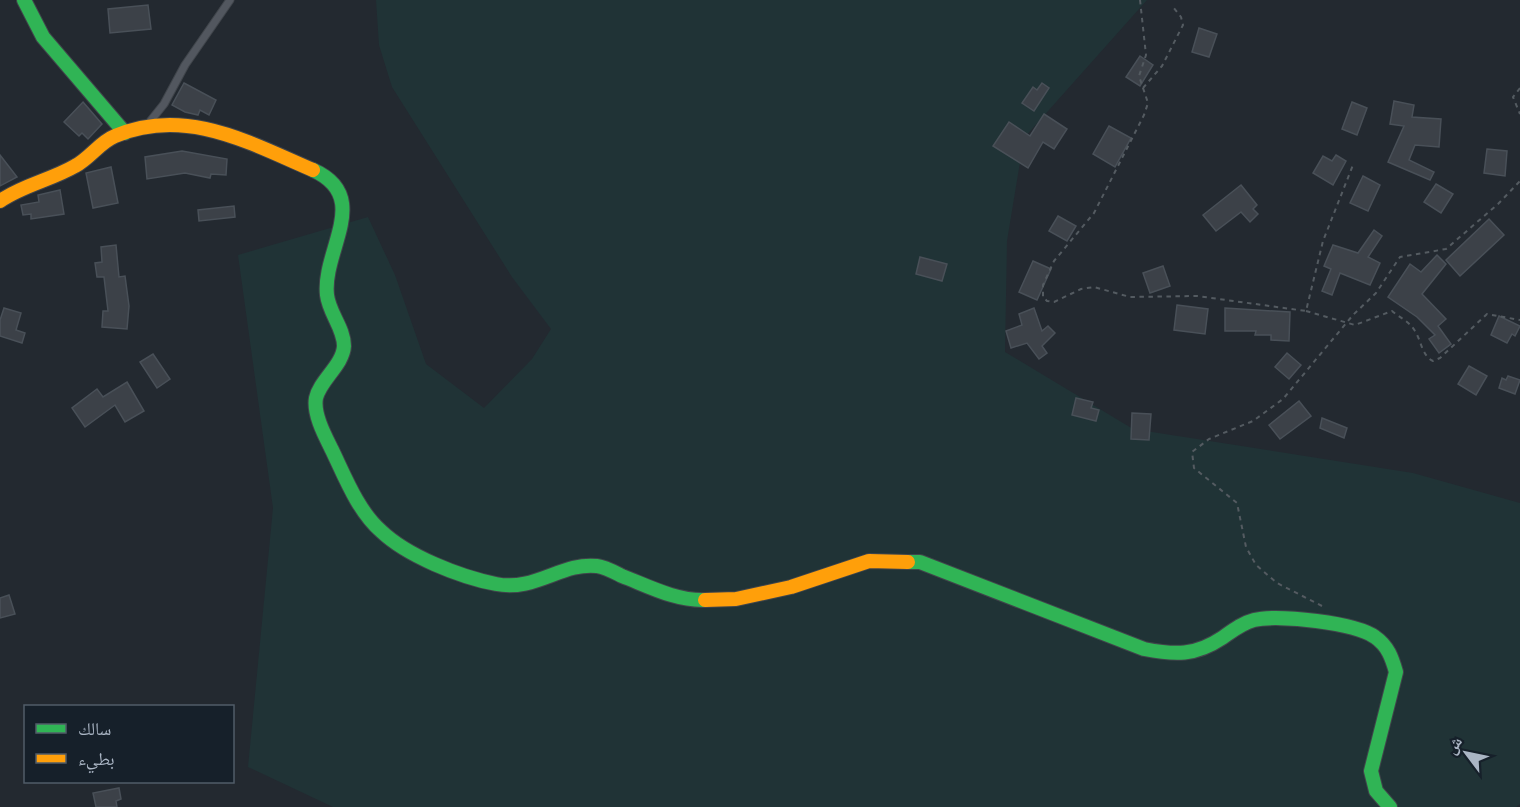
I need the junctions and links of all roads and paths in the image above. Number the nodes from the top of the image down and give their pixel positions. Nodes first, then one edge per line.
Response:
1 (24, 0) edge
2 (230, 0) edge
3 (1140, 0) edge
4 (1173, 7) dead end
5 (1143, 88) junction
6 (1520, 88) edge
7 (1520, 114) edge
8 (144, 128) junction
9 (125, 133) junction
10 (1353, 165) dead end
11 (1520, 181) edge
12 (0, 201) edge
13 (1306, 311) junction
14 (1520, 320) edge
15 (1348, 322) junction
16 (1323, 607) dead end
17 (1390, 807) edge

1 - 9 street
2 - 8 lane
3 - 5 path
4 - 5 path
5 - 13 path
6 - 7 path
8 - 9 street
8 - 17 street
9 - 12 street
10 - 13 path
11 - 15 path
13 - 15 path
14 - 15 path
15 - 16 path

